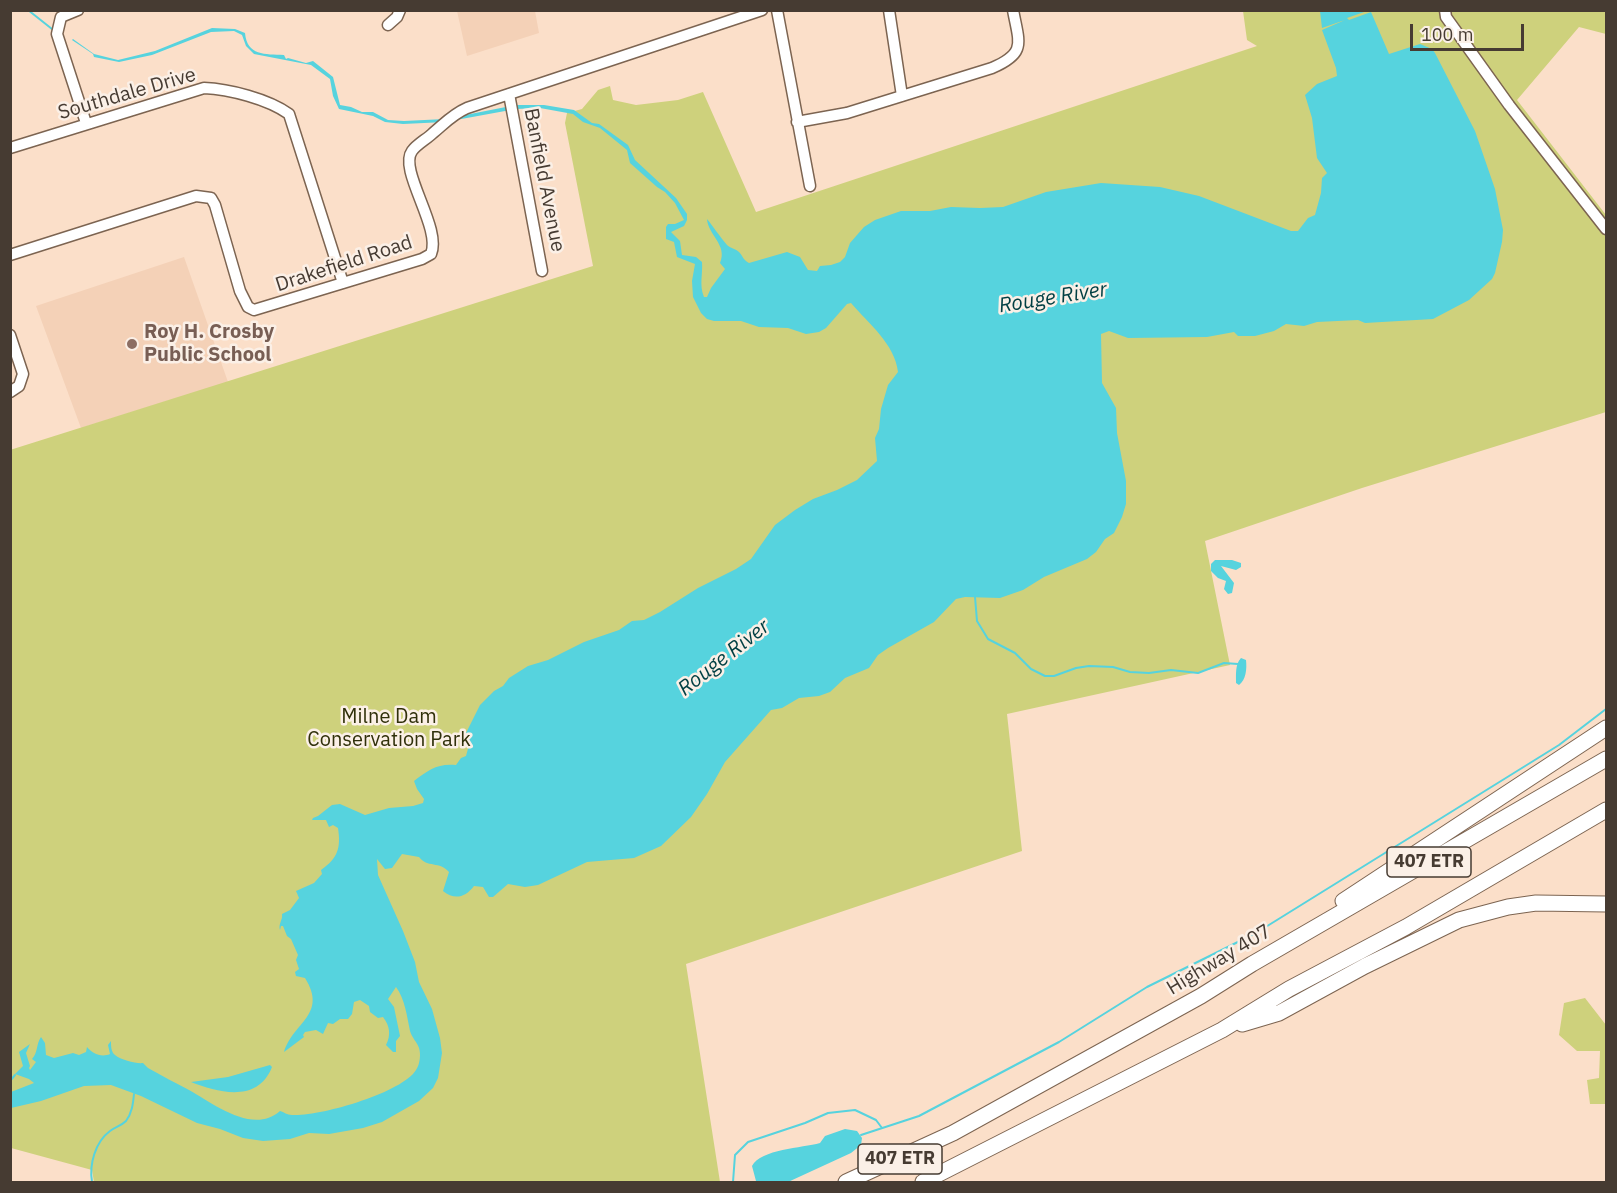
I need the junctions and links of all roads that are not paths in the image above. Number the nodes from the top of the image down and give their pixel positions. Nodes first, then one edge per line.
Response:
1 (78, 10) edge
2 (400, 10) edge
3 (762, 10) edge
4 (777, 10) edge
5 (889, 10) edge
6 (1013, 10) edge
7 (1445, 10) edge
8 (388, 25) dead end
9 (509, 94) junction
10 (903, 96) junction
11 (797, 122) junction
12 (86, 123) junction
13 (10, 148) edge
14 (810, 186) dead end
15 (1606, 229) edge
16 (10, 255) edge
17 (542, 271) dead end
18 (343, 283) junction
19 (10, 335) edge
20 (10, 392) edge
21 (1606, 728) edge
22 (1606, 759) edge
23 (1606, 810) edge
24 (1606, 904) edge
25 (1251, 964) junction
26 (1222, 1030) junction
27 (846, 1182) edge
28 (923, 1182) edge

1 - 12 street
2 - 8 street
3 - 9 street, Drakefield Road
4 - 11 street
5 - 10 street
6 - 10 street
7 - 15 street
9 - 17 street, Banfield Avenue
9 - 18 street, Drakefield Road
10 - 11 street
11 - 14 street
12 - 13 street, Southdale Drive
12 - 18 street, Southdale Drive
16 - 18 street, Drakefield Road
19 - 20 street
21 - 25 highway
22 - 25 highway, Highway 407 / 407 ETR
23 - 26 highway, 407 ETR
24 - 26 highway
25 - 27 highway, Highway 407 / 407 ETR
26 - 28 highway, 407 ETR

